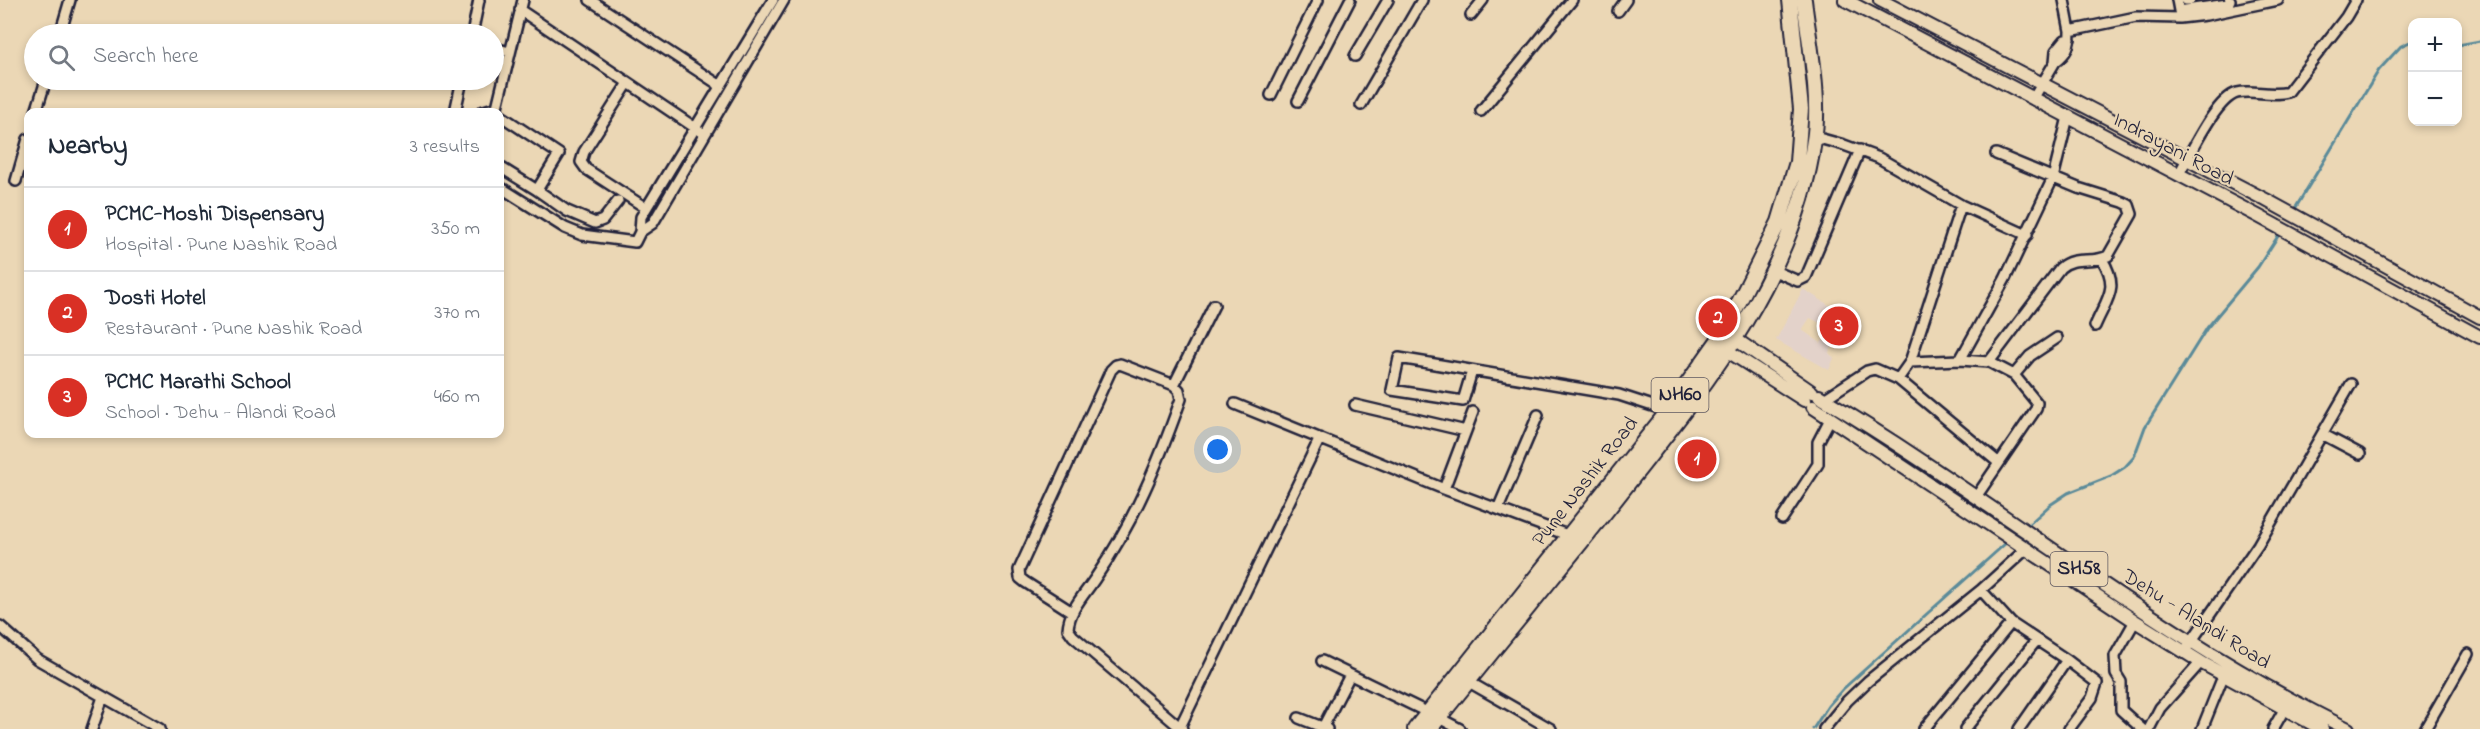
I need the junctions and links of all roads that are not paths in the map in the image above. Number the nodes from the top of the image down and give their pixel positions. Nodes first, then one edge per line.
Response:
1 (70, 0) edge
2 (479, 0) edge
3 (523, 0) edge
4 (590, 0) edge
5 (773, 0) edge
6 (784, 0) edge
7 (1318, 0) edge
8 (1350, 0) edge
9 (1388, 0) edge
10 (1422, 0) edge
11 (1483, 0) edge
12 (1572, 0) edge
13 (1626, 0) edge
14 (1790, 0) edge
15 (1804, 0) edge
16 (1845, 0) edge
17 (1880, 0) edge
18 (2064, 0) edge
19 (2177, 0) edge
20 (2230, 0) edge
21 (2278, 0) edge
22 (2355, 2) edge
23 (520, 10) junction
24 (1618, 11) dead end
25 (1471, 15) dead end
26 (2179, 15) junction
27 (63, 24) edge
28 (474, 24) edge
29 (2070, 35) junction
30 (504, 50) edge
31 (510, 52) junction
32 (1355, 56) dead end
33 (504, 82) edge
34 (628, 83) junction
35 (2042, 83) junction
36 (721, 86) junction
37 (43, 90) edge
38 (460, 90) edge
39 (502, 90) edge
40 (1271, 95) dead end
41 (2033, 99) junction
42 (1298, 101) dead end
43 (1361, 105) dead end
44 (37, 108) edge
45 (456, 108) edge
46 (499, 108) edge
47 (1481, 111) dead end
48 (504, 116) edge
49 (2068, 117) junction
50 (695, 128) junction
51 (705, 134) junction
52 (1815, 137) junction
53 (1860, 150) junction
54 (24, 153) edge
55 (1996, 154) dead end
56 (2187, 160) junction
57 (504, 169) edge
58 (2178, 175) junction
59 (2053, 178) junction
60 (16, 181) dead end
61 (537, 189) junction
62 (504, 190) edge
63 (618, 201) dead end
64 (1961, 205) junction
65 (646, 208) junction
66 (640, 232) junction
67 (2027, 235) junction
68 (2102, 259) junction
69 (1772, 270) junction
70 (1214, 305) dead end
71 (2480, 317) edge
72 (2095, 326) dead end
73 (2057, 338) dead end
74 (2480, 338) edge
75 (1726, 341) junction
76 (1960, 360) junction
77 (1910, 362) junction
78 (1989, 362) junction
79 (1472, 371) junction
80 (2013, 375) junction
81 (1898, 379) junction
82 (2351, 384) dead end
83 (1174, 385) junction
84 (1814, 399) junction
85 (1235, 404) dead end
86 (1355, 405) dead end
87 (1668, 411) junction
88 (1473, 412) dead end
89 (1538, 415) dead end
90 (1830, 419) junction
91 (1466, 431) junction
92 (2322, 434) junction
93 (1320, 438) junction
94 (2360, 454) dead end
95 (1999, 463) junction
96 (1444, 489) junction
97 (1976, 497) junction
98 (1498, 509) junction
99 (1782, 519) dead end
100 (1570, 536) junction
101 (2025, 550) junction
102 (1981, 590) junction
103 (1072, 612) junction
104 (2135, 621) junction
105 (2011, 623) junction
106 (0, 626) edge
107 (2036, 641) junction
108 (2188, 647) junction
109 (2468, 654) dead end
110 (2067, 660) junction
111 (1322, 661) dead end
112 (2201, 662) junction
113 (2226, 670) junction
114 (1350, 675) junction
115 (1469, 682) junction
116 (103, 698) junction
117 (2285, 708) junction
118 (1299, 717) dead end
119 (1432, 720) edge
120 (1181, 728) edge
121 (1325, 728) edge
122 (92, 729) edge
123 (159, 729) edge
124 (1415, 729) edge
125 (1460, 729) edge
126 (1551, 729) edge
127 (1824, 729) edge
128 (1924, 729) edge
129 (1965, 729) edge
130 (2019, 729) edge
131 (2069, 729) edge
132 (2142, 729) edge
133 (2149, 729) edge
134 (2202, 729) edge
135 (2273, 729) edge
136 (2322, 729) edge
137 (2348, 729) edge
138 (2426, 729) edge

1 - 27 street
2 - 28 street
3 - 23 street
4 - 36 street
5 - 36 street
6 - 51 street
7 - 40 street
8 - 42 street
9 - 32 street
10 - 43 street
11 - 25 street
12 - 47 street
13 - 24 street
14 - 75 highway, Pune Nashik Road / NH60
15 - 52 highway, Pune Nashik Road / NH60
16 - 41 main road, Indrayani Road
17 - 35 main road, Indrayani Road
18 - 29 street
19 - 26 street
20 - 26 street
21 - 26 street
22 - 56 street
23 - 31 street
23 - 34 street
26 - 29 street
29 - 35 street
30 - 31 street
31 - 33 street
34 - 50 street
34 - 65 street
35 - 41 street
35 - 56 main road, Indrayani Road
36 - 50 street
37 - 44 street
38 - 45 street
39 - 46 street
41 - 49 main road, Indrayani Road
48 - 61 street
49 - 58 main road, Indrayani Road
49 - 59 street
50 - 51 street
50 - 65 street
51 - 66 street
52 - 53 street
52 - 69 highway, Pune Nashik Road / NH60
53 - 64 street
53 - 69 street
54 - 60 street
55 - 59 street
56 - 58 street
56 - 71 main road, Indrayani Road
57 - 61 street
58 - 74 main road, Indrayani Road
59 - 67 street
59 - 68 street
61 - 63 street
62 - 66 street
64 - 67 street
64 - 77 street
65 - 66 street
67 - 76 street
68 - 72 street
68 - 78 street
69 - 75 highway, Pune Nashik Road / NH60
70 - 83 street
73 - 80 street
75 - 84 main road, Dehu - Alandi Road / SH58
75 - 87 highway, Pune Nashik Road / NH60
75 - 115 highway, Pune Nashik Road / NH60
76 - 77 street
76 - 78 street
77 - 81 street
78 - 80 street
79 - 79 street
79 - 87 street
80 - 95 street
81 - 84 street
81 - 95 street
82 - 92 street
83 - 103 street
83 - 103 street
84 - 90 main road, Dehu - Alandi Road / SH58
84 - 97 main road, Dehu - Alandi Road / SH58
85 - 93 street
86 - 91 street
87 - 100 highway, Pune Nashik Road / NH60
88 - 91 street
89 - 98 street
90 - 99 street
90 - 101 main road, Dehu - Alandi Road / SH58
91 - 96 street
92 - 94 street
92 - 108 street
93 - 96 street
93 - 120 street
95 - 97 street
96 - 98 street
97 - 108 main road, Dehu - Alandi Road / SH58
98 - 100 street
100 - 119 highway, Pune Nashik Road / NH60
101 - 102 street
101 - 104 main road, Dehu - Alandi Road / SH58
102 - 105 street
102 - 127 street
103 - 120 street
104 - 108 main road, Dehu - Alandi Road / SH58
104 - 132 street
105 - 107 street
105 - 128 street
106 - 116 street
107 - 110 street
107 - 129 street
108 - 112 main road, Dehu - Alandi Road / SH58
108 - 113 main road, Dehu - Alandi Road / SH58
109 - 138 street
110 - 130 street
110 - 131 street
111 - 114 street
112 - 113 main road, Dehu - Alandi Road / SH58
112 - 133 street
113 - 117 main road, Dehu - Alandi Road / SH58
113 - 134 street
113 - 137 main road, Dehu - Alandi Road / SH58
114 - 119 street
114 - 121 street
115 - 119 highway, Pune Nashik Road / NH60
115 - 126 street
116 - 122 street
116 - 123 street
117 - 135 street
117 - 136 main road, Dehu - Alandi Road / SH58
118 - 121 street
119 - 124 highway, Pune Nashik Road / NH60
119 - 125 street

